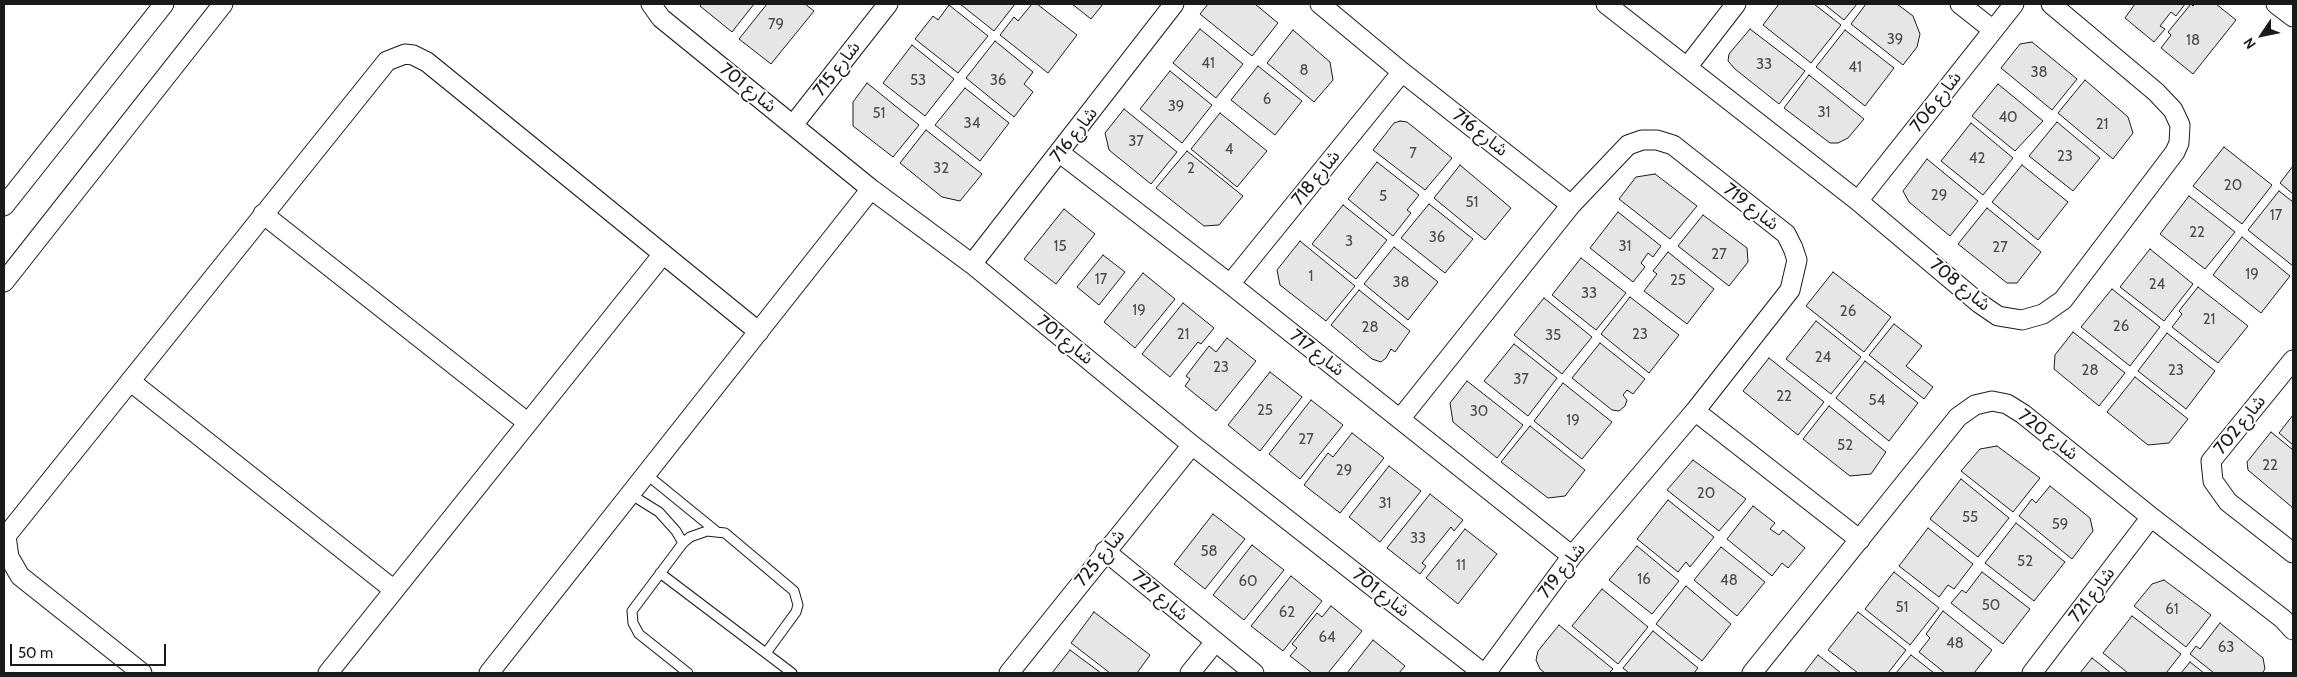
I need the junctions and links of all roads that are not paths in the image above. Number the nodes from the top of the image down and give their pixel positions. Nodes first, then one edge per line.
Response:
1 (164, 4) edge
2 (223, 4) edge
3 (650, 4) edge
4 (1174, 4) edge
5 (1320, 4) edge
6 (1606, 4) edge
7 (1736, 4) edge
8 (1960, 4) edge
9 (2014, 4) edge
10 (2051, 4) edge
11 (2276, 4) edge
12 (879, 7) edge
13 (2293, 17) edge
14 (1993, 30) junction
15 (1688, 66) junction
16 (1402, 72) junction
17 (793, 125) junction
18 (1060, 153) junction
19 (872, 189) junction
20 (1858, 201) junction
21 (1571, 205) junction
22 (4, 206) edge
23 (263, 214) junction
24 (663, 254) junction
25 (972, 264) junction
26 (4, 282) edge
27 (1230, 284) junction
28 (759, 332) junction
29 (2293, 360) edge
30 (130, 381) junction
31 (1695, 410) junction
32 (1400, 418) junction
33 (528, 423) junction
34 (1192, 445) junction
35 (646, 474) junction
36 (630, 494) junction
37 (2151, 517) junction
38 (716, 531) junction
39 (1860, 540) junction
40 (683, 543) junction
41 (1105, 551) junction
42 (2293, 553) edge
43 (1572, 556) junction
44 (660, 573) junction
45 (394, 590) junction
46 (2293, 630) edge
47 (1214, 642) junction
48 (766, 653) junction
49 (142, 673) edge
50 (328, 673) edge
51 (488, 673) edge
52 (688, 673) edge
53 (792, 673) edge
54 (1009, 673) edge
55 (1190, 673) edge
56 (1254, 673) edge
57 (1484, 673) edge
58 (1752, 673) edge
59 (2032, 673) edge

1 - 22 street
2 - 26 street
3 - 17 street, شارع 701
4 - 18 street, شارع 716
5 - 16 street, شارع 716
6 - 15 street, شارع 708
7 - 15 street
8 - 14 street
9 - 14 street, شارع 706
10 - 20 street, شارع 708
11 - 13 street
12 - 17 street, شارع 715
14 - 20 street, شارع 706
15 - 20 street, شارع 708
16 - 21 street, شارع 716
16 - 27 street, شارع 718
17 - 19 street, شارع 701
18 - 25 street, شارع 716
18 - 27 street, شارع 717
19 - 25 street, شارع 701
19 - 28 street
21 - 31 street, شارع 719
21 - 32 street, شارع 719
23 - 24 street
23 - 30 street
23 - 33 street
24 - 28 street
24 - 33 street
25 - 34 street, شارع 701
27 - 32 street, شارع 717
28 - 35 street
29 - 42 street, شارع 702
30 - 45 street
30 - 49 street
31 - 39 street
31 - 43 street, شارع 719
32 - 43 street, شارع 717
33 - 45 street
34 - 41 street, شارع 725
34 - 57 street, شارع 701
35 - 36 street
35 - 38 lane
36 - 40 lane
36 - 51 street
37 - 39 street, شارع 720
37 - 46 street, شارع 720
37 - 59 street, شارع 721
38 - 40 lane
38 - 48 lane
39 - 58 street, شارع 720
40 - 44 lane
41 - 47 street, شارع 727
41 - 54 street, شارع 725
43 - 57 street, شارع 719
44 - 48 lane
44 - 52 lane
45 - 50 street
47 - 55 street
47 - 56 street, شارع 727
48 - 53 lane

